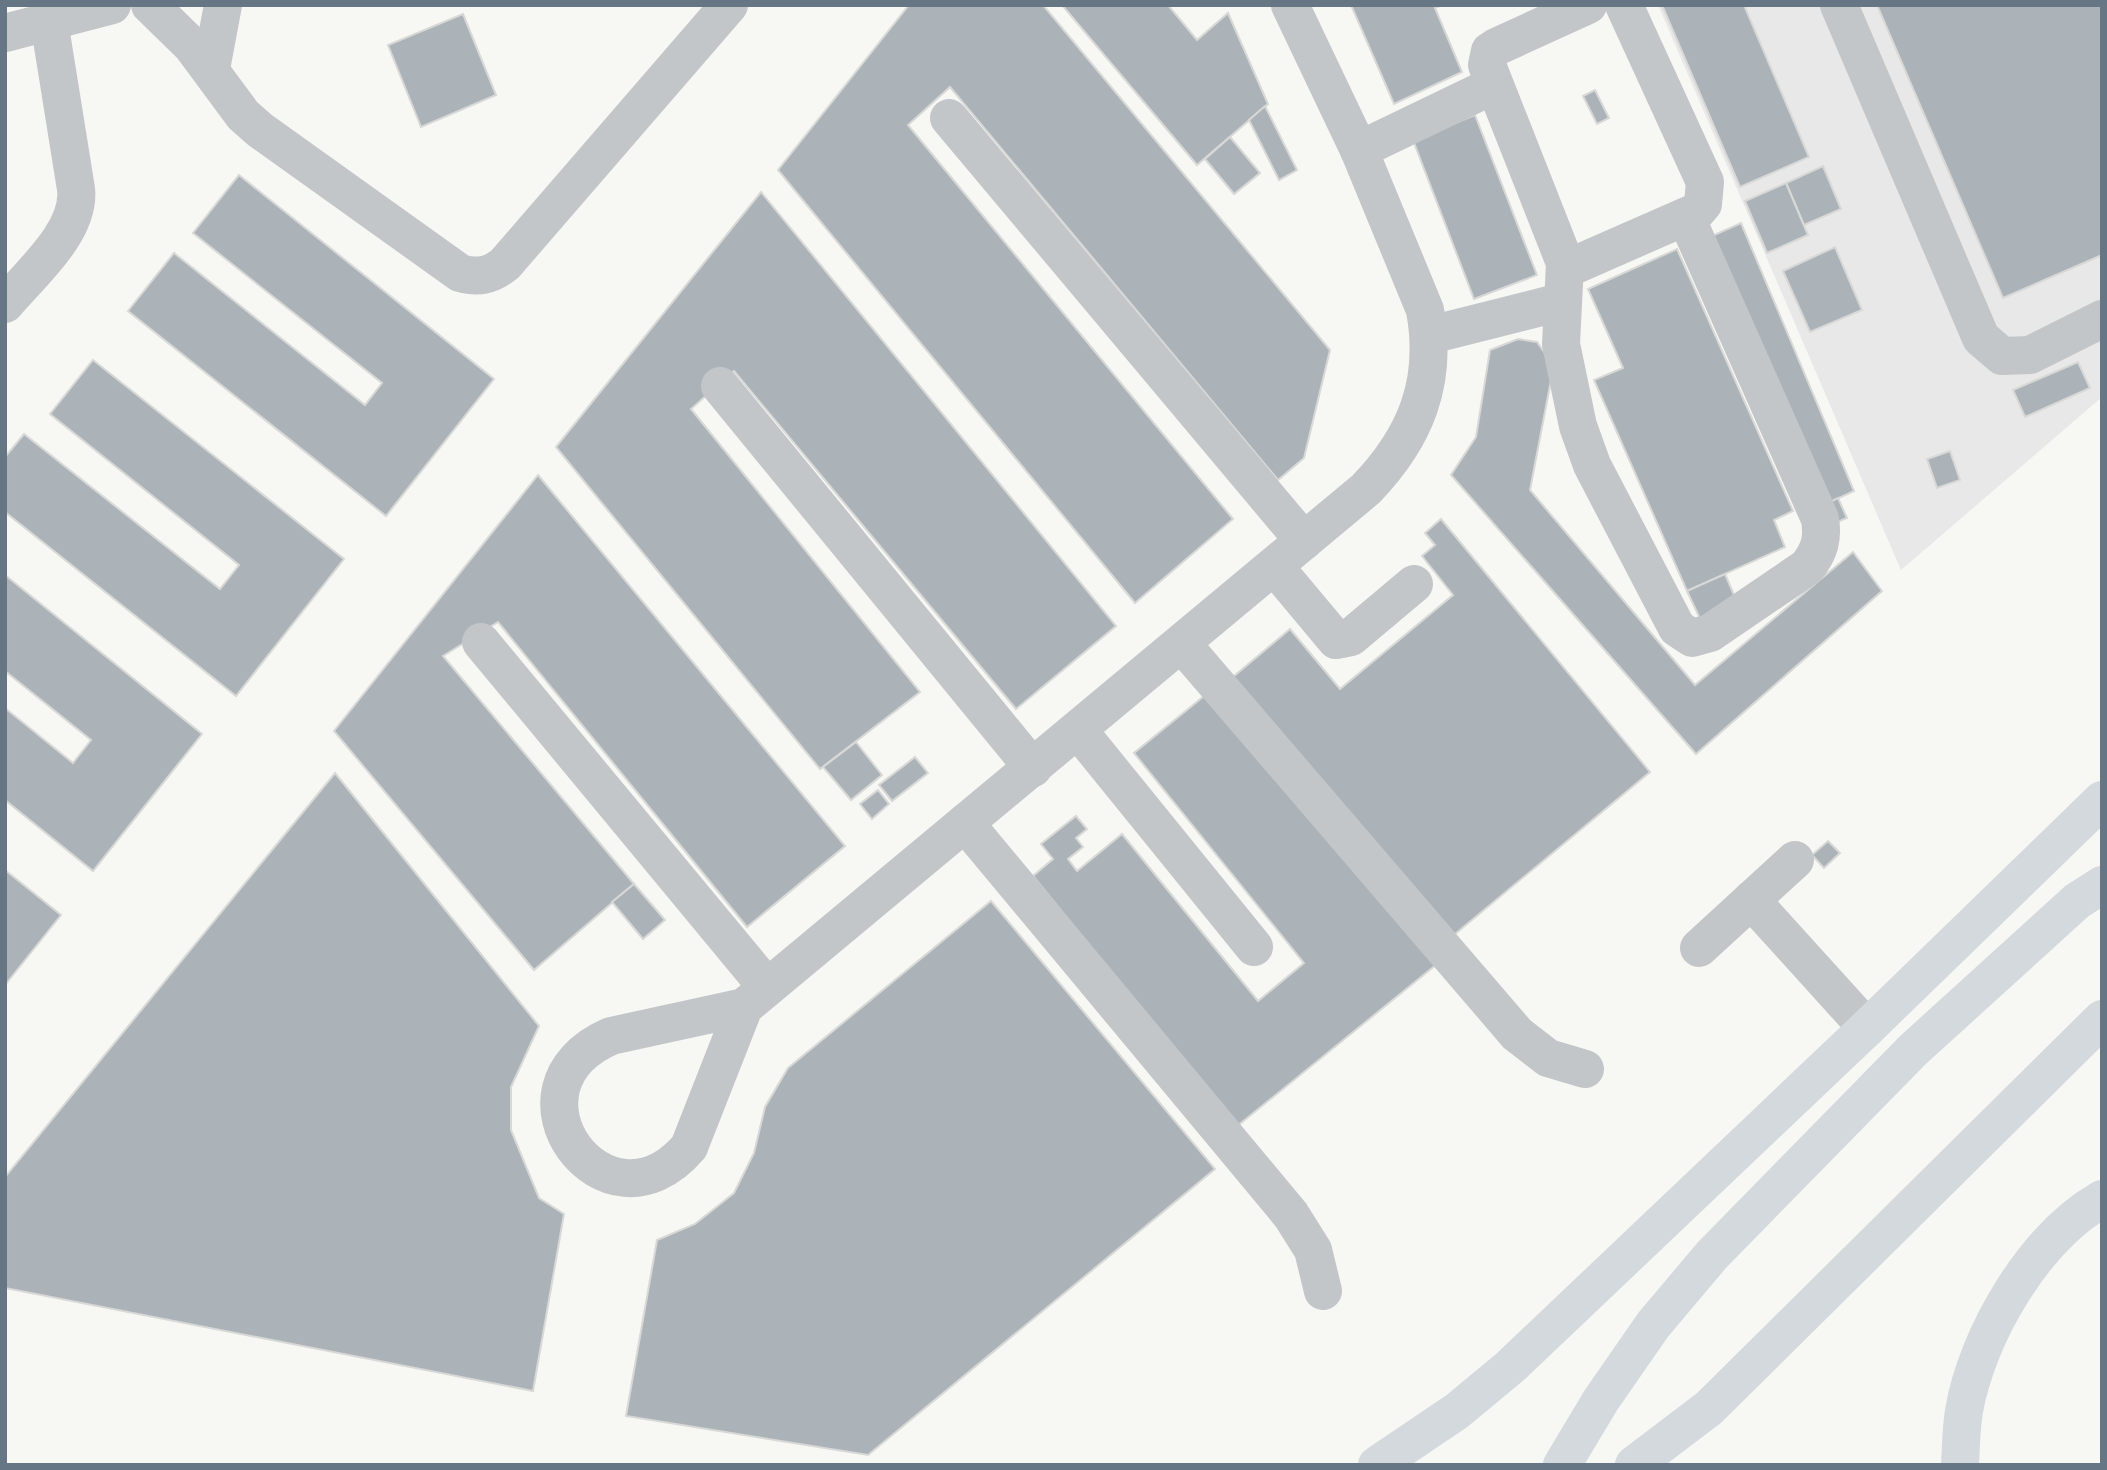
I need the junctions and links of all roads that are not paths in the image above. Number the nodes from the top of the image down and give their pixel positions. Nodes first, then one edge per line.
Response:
1 (112, 5) edge
2 (150, 5) edge
3 (223, 5) edge
4 (729, 5) edge
5 (1290, 5) edge
6 (1624, 5) edge
7 (1839, 5) edge
8 (1543, 15) edge
9 (49, 22) junction
10 (5, 33) edge
11 (211, 69) junction
12 (1494, 85) junction
13 (948, 118) dead end
14 (1359, 150) junction
15 (1686, 217) junction
16 (1564, 286) junction
17 (5, 304) edge
18 (2102, 319) edge
19 (1430, 335) junction
20 (720, 386) dead end
21 (1304, 541) junction
22 (1274, 566) junction
23 (1414, 584) dead end
24 (481, 642) dead end
25 (1181, 644) junction
26 (1078, 730) junction
27 (1033, 768) junction
28 (2102, 800) edge
29 (965, 823) junction
30 (1795, 860) dead end
31 (2102, 873) edge
32 (2089, 893) edge
33 (1751, 900) junction
34 (1254, 947) dead end
35 (1699, 948) dead end
36 (756, 997) junction
37 (2102, 1020) edge
38 (1867, 1028) junction
39 (1585, 1069) dead end
40 (2102, 1199) edge
41 (1323, 1291) dead end
42 (1377, 1465) edge
43 (1562, 1465) edge
44 (1634, 1465) edge
45 (1960, 1465) edge

1 - 9 street
2 - 11 street
3 - 11 street
4 - 11 street
5 - 14 street
6 - 15 street
7 - 18 street
8 - 12 street
9 - 10 street
9 - 17 street
12 - 14 street
12 - 16 street
13 - 21 street
14 - 19 street
15 - 16 street
15 - 16 street
16 - 19 street
19 - 21 street
20 - 27 street
21 - 22 street
22 - 23 street
22 - 25 street
24 - 36 street
25 - 26 street
25 - 39 street
26 - 27 street
26 - 34 street
27 - 29 street
28 - 38 highway
29 - 36 street
29 - 41 street
30 - 33 street
31 - 32 highway
32 - 43 highway
33 - 35 street
33 - 38 street
36 - 36 street
37 - 44 highway
38 - 42 highway
40 - 45 highway

